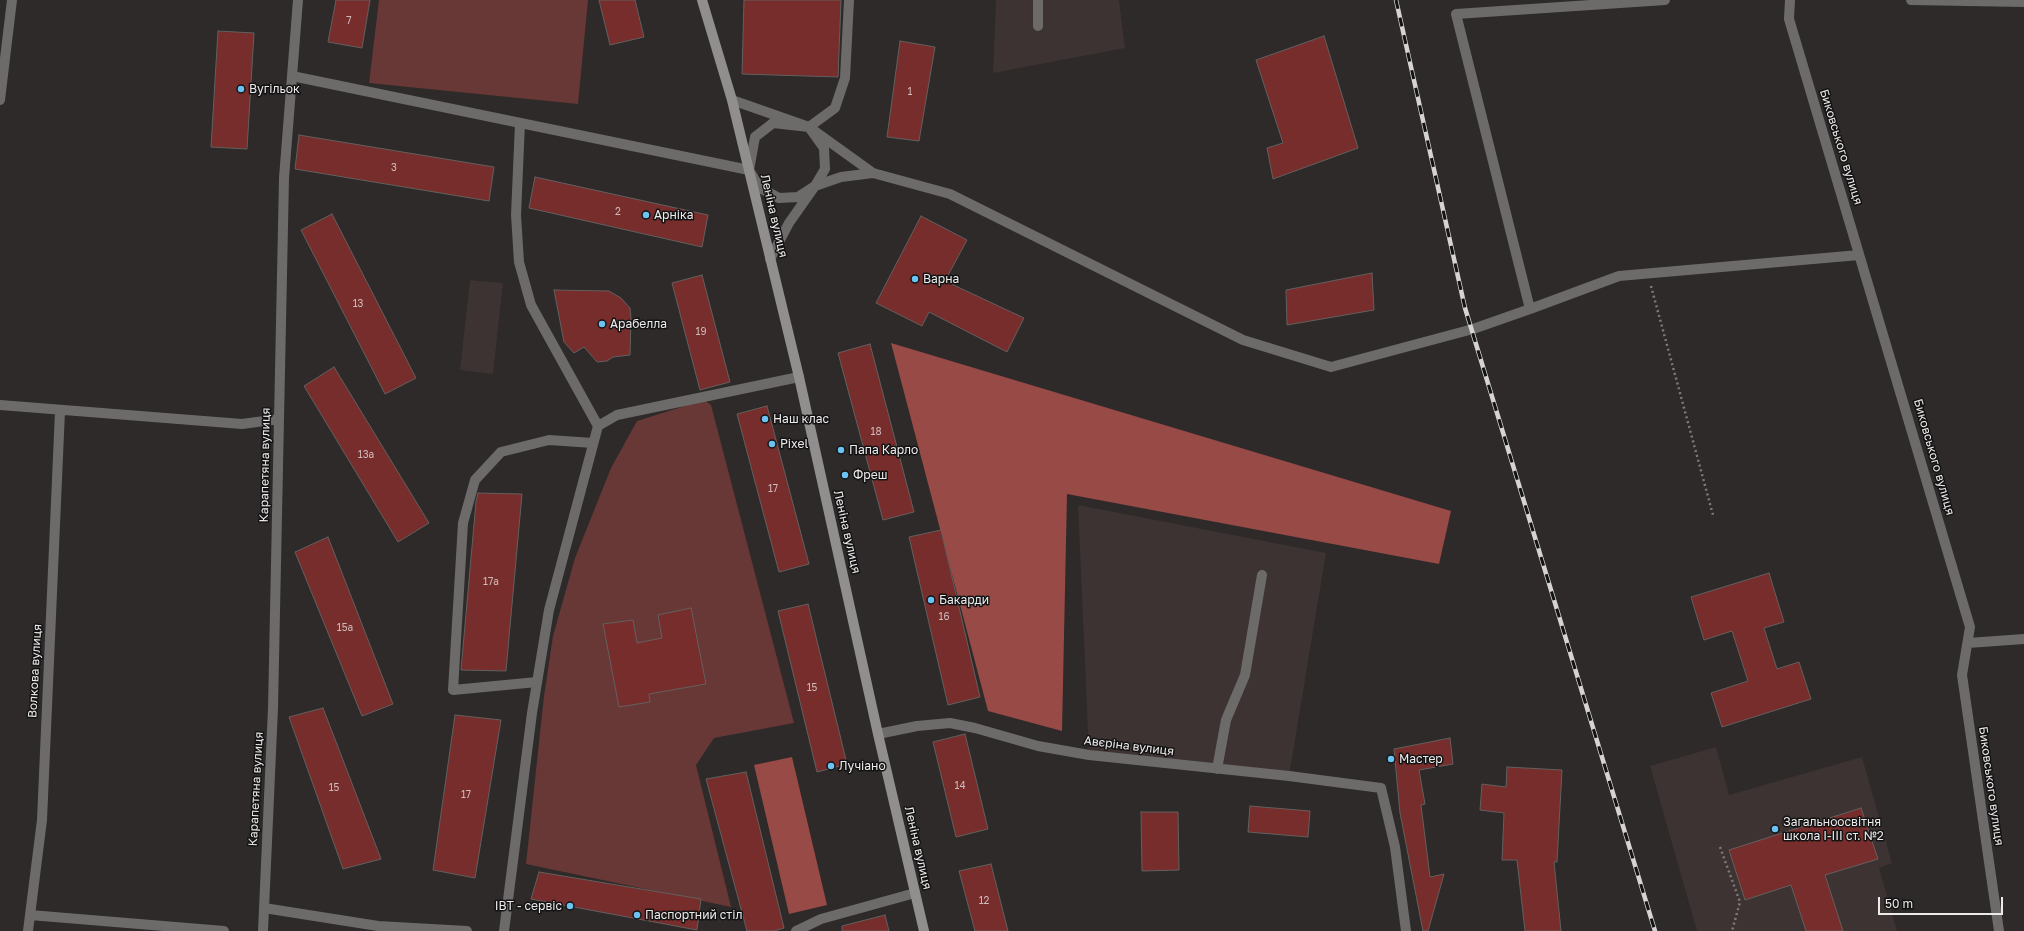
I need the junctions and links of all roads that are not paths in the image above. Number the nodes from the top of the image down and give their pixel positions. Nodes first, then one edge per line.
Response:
1 (12, 0) edge
2 (298, 0) edge
3 (702, 0) edge
4 (849, 0) edge
5 (1038, 0) edge
6 (1665, 0) edge
7 (1790, 0) edge
8 (1912, 0) edge
9 (2024, 2) edge
10 (1038, 26) dead end
11 (292, 76) junction
12 (0, 100) edge
13 (732, 100) junction
14 (520, 123) junction
15 (809, 127) junction
16 (749, 170) junction
17 (873, 173) junction
18 (815, 186) junction
19 (1860, 255) junction
20 (770, 259) junction
21 (1530, 309) junction
22 (799, 377) junction
23 (0, 405) edge
24 (60, 411) junction
25 (279, 419) junction
26 (598, 426) junction
27 (593, 443) junction
28 (1262, 575) dead end
29 (2024, 639) edge
30 (1968, 643) junction
31 (537, 682) junction
32 (878, 734) junction
33 (1217, 769) junction
34 (915, 893) junction
35 (264, 908) junction
36 (30, 915) junction
37 (28, 931) edge
38 (224, 931) edge
39 (263, 931) edge
40 (466, 931) edge
41 (504, 931) edge
42 (796, 931) edge
43 (924, 931) edge
44 (1406, 931) edge
45 (1999, 931) edge

1 - 12 street
2 - 11 street, Карапетяна вулиця
3 - 13 main road, Леніна вулиця
4 - 15 street
5 - 10 street
6 - 21 street
7 - 19 street, Биковського вулиця
8 - 9 street
11 - 14 street
11 - 25 street, Карапетяна вулиця
13 - 15 street
13 - 16 main road, Леніна вулиця
14 - 16 street
14 - 26 street
15 - 16 street
15 - 17 street
15 - 18 street
16 - 18 street
16 - 20 main road, Леніна вулиця
17 - 18 street
17 - 21 street
18 - 20 street
19 - 21 street
19 - 30 street, Биковського вулиця
20 - 22 main road, Леніна вулиця
22 - 26 street
22 - 32 main road, Леніна вулиця
23 - 24 street
24 - 25 street
24 - 36 street, Волкова вулиця
25 - 35 street, Карапетяна вулиця
26 - 27 street
27 - 31 street
27 - 31 street
28 - 33 street
29 - 30 street
30 - 45 street, Биковського вулиця
31 - 41 street
32 - 33 street, Авєріна вулиця
32 - 34 main road, Леніна вулиця
33 - 44 street, Авєріна вулиця
34 - 42 street
34 - 43 main road, Леніна вулиця
35 - 39 street, Карапетяна вулиця
35 - 40 street
36 - 37 street, Волкова вулиця
36 - 38 street

